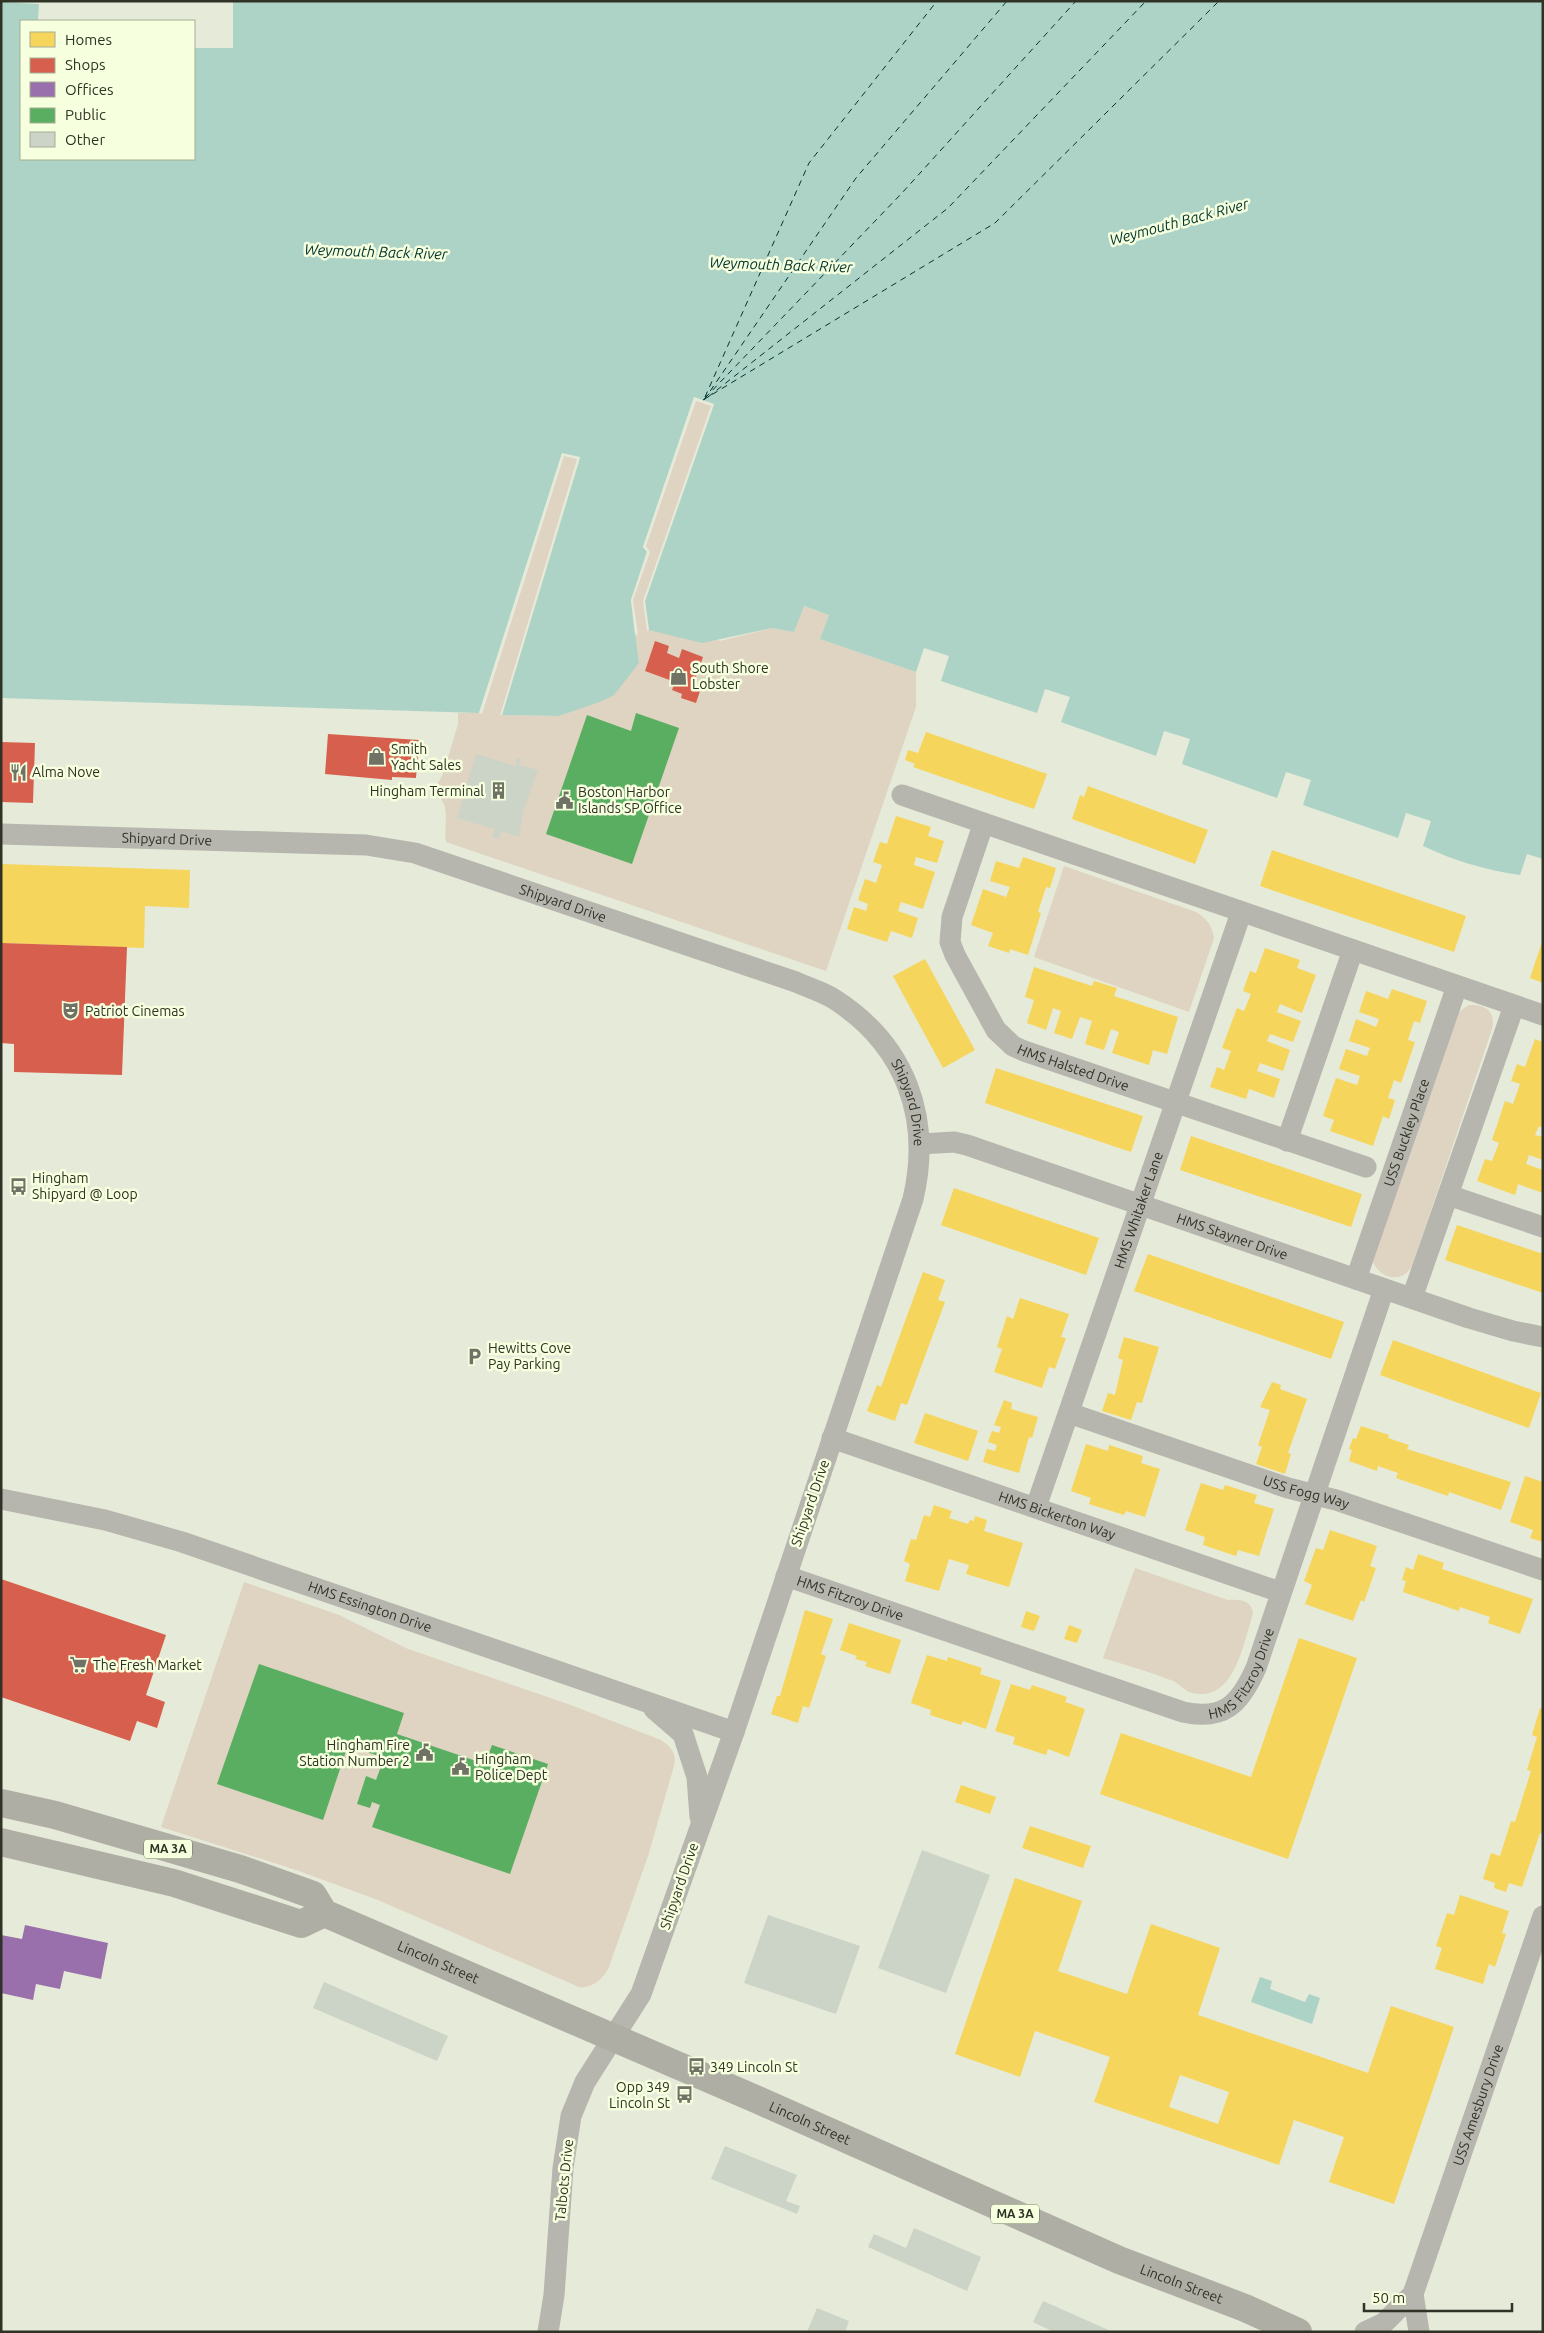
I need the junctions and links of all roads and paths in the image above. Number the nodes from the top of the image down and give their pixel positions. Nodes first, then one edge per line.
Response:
1 (902, 795) dead end
2 (983, 824) junction
3 (1, 834) edge
4 (1242, 913) junction
5 (1353, 950) junction
6 (1457, 986) junction
7 (1514, 1006) junction
8 (1543, 1015) edge
9 (1176, 1103) junction
10 (1287, 1141) junction
11 (920, 1144) junction
12 (1366, 1168) dead end
13 (1448, 1195) junction
14 (1141, 1205) junction
15 (1543, 1227) edge
16 (1356, 1279) junction
17 (1384, 1289) junction
18 (1412, 1298) junction
19 (1543, 1337) edge
20 (1069, 1413) junction
21 (832, 1438) junction
22 (1315, 1494) junction
23 (1, 1499) edge
24 (1036, 1507) junction
25 (1543, 1570) edge
26 (786, 1576) junction
27 (1280, 1592) junction
28 (644, 1700) junction
29 (734, 1732) junction
30 (1, 1803) edge
31 (700, 1827) junction
32 (1, 1842) edge
33 (324, 1913) junction
34 (1543, 1916) edge
35 (612, 2038) junction
36 (1413, 2294) junction
37 (548, 2332) edge
38 (1298, 2332) edge
39 (1365, 2332) edge
40 (1419, 2332) edge

1 - 2 street
2 - 4 street
2 - 9 street, HMS Halsted Drive
3 - 11 street, Shipyard Drive
4 - 5 street
4 - 9 street, HMS Whitaker Lane
5 - 6 street
5 - 10 street
6 - 7 street
6 - 16 street, USS Buckley Place
7 - 8 street
7 - 13 street
9 - 10 street, HMS Halsted Drive
9 - 14 street, HMS Whitaker Lane
10 - 12 street, HMS Halsted Drive
11 - 14 street, HMS Stayner Drive
11 - 21 street, Shipyard Drive
13 - 15 street
13 - 18 street
14 - 16 street, HMS Stayner Drive
14 - 20 street, HMS Whitaker Lane
16 - 17 street, HMS Stayner Drive
17 - 18 street, HMS Stayner Drive
17 - 22 street, HMS Fitzroy Drive
18 - 19 street, HMS Stayner Drive
20 - 22 street, USS Fogg Way
20 - 24 street, HMS Whitaker Lane
21 - 24 street, HMS Bickerton Way
21 - 26 street, Shipyard Drive
22 - 25 street, USS Fogg Way
22 - 27 street, HMS Fitzroy Drive
23 - 28 street, HMS Essington Drive
24 - 27 street, HMS Bickerton Way
26 - 27 street, HMS Fitzroy Drive
26 - 29 street, Shipyard Drive
28 - 29 street, HMS Essington Drive
28 - 31 street
29 - 31 street, Shipyard Drive
30 - 33 main road, Lincoln Street / MA 3A
31 - 35 street, Shipyard Drive
32 - 33 main road, MA 3A
33 - 35 main road, Lincoln Street / MA 3A
34 - 36 street, USS Amesbury Drive
35 - 37 street, Talbots Drive
35 - 38 main road, Lincoln Street / MA 3A
36 - 39 street, USS Amesbury Drive
36 - 40 street, USS Amesbury Drive

